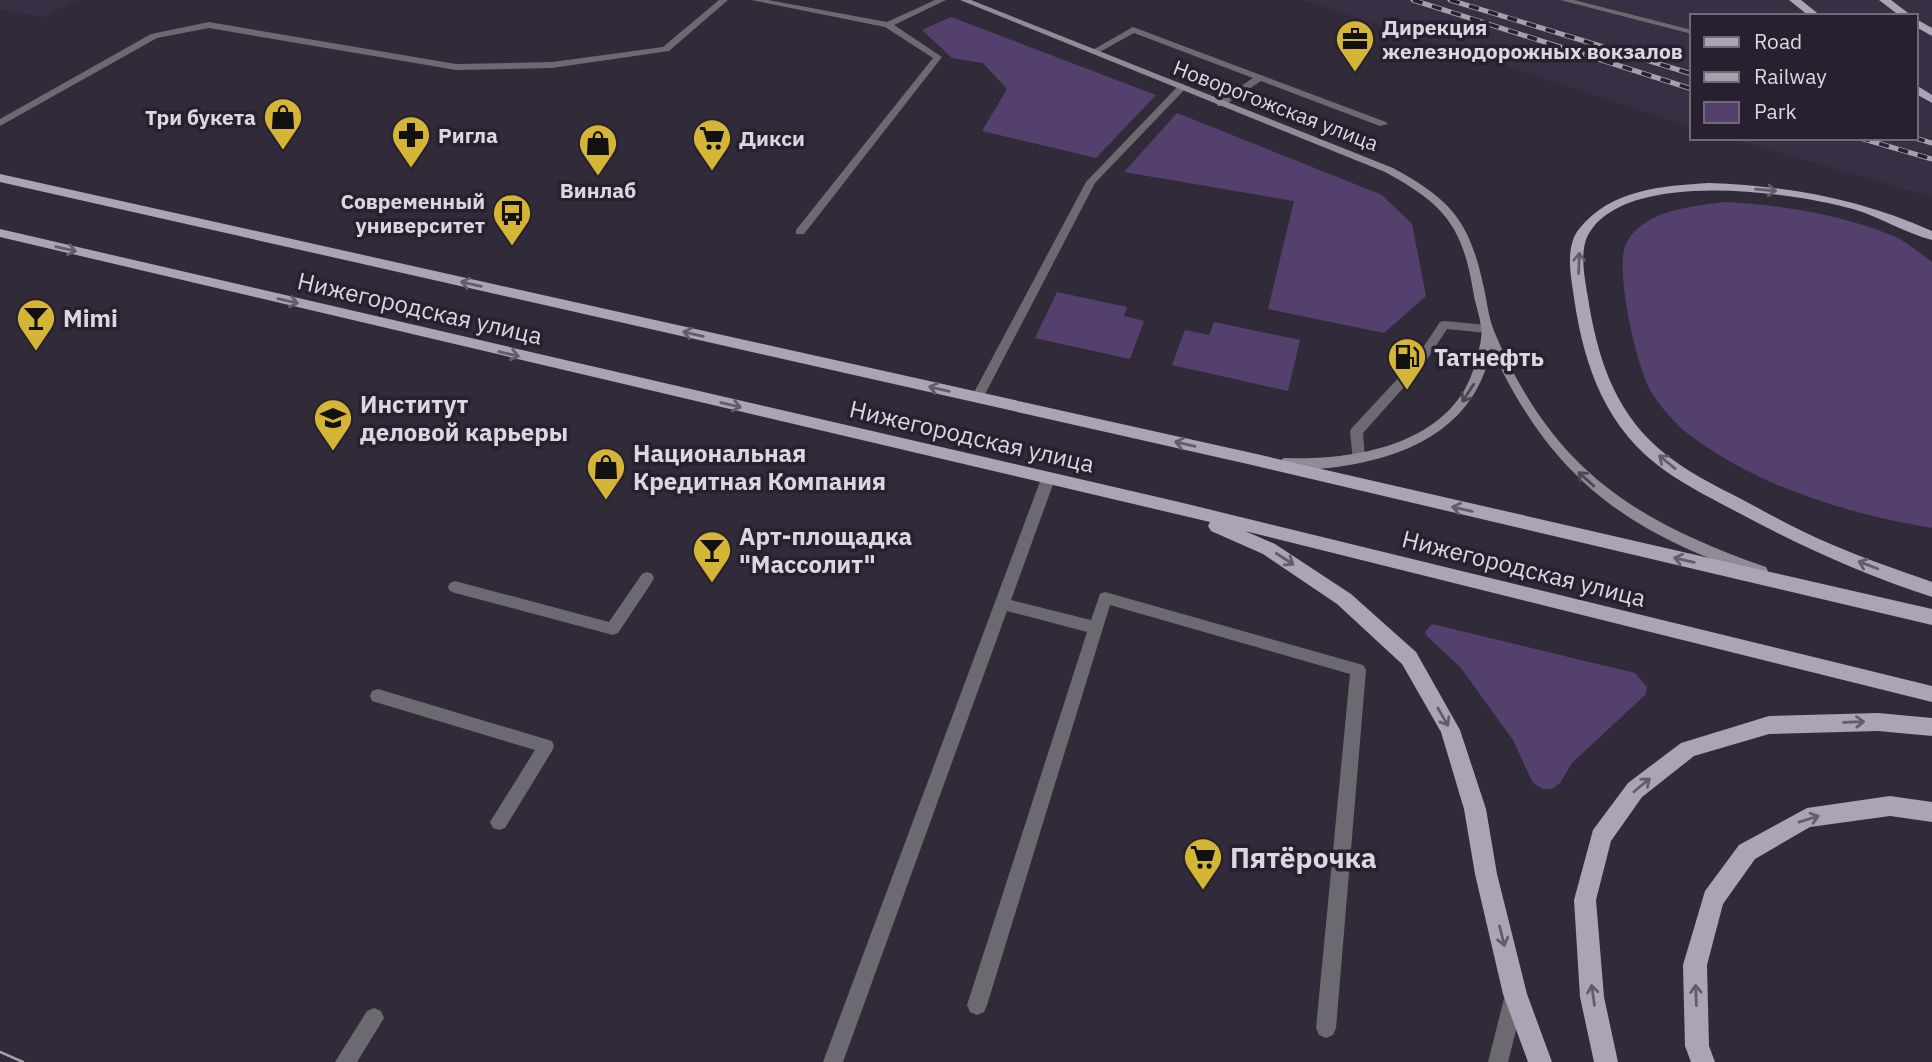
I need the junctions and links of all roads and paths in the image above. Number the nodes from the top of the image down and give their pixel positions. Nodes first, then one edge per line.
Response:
1 (724, 0) edge
2 (755, 0) edge
3 (942, 0) edge
4 (964, 0) edge
5 (1564, 0) edge
6 (1794, 0) edge
7 (1884, 0) edge
8 (1813, 14) edge
9 (1904, 14) edge
10 (888, 25) junction
11 (1690, 32) edge
12 (1093, 52) junction
13 (1260, 78) junction
14 (1181, 88) junction
15 (1220, 104) junction
16 (0, 124) edge
17 (1382, 124) dead end
18 (0, 178) edge
19 (800, 232) dead end
20 (0, 233) edge
21 (1932, 236) edge
22 (1488, 329) junction
23 (978, 398) junction
24 (1358, 458) junction
25 (1252, 459) junction
26 (1048, 479) junction
27 (1179, 508) junction
28 (647, 578) dead end
29 (455, 587) dead end
30 (1932, 590) edge
31 (1846, 598) junction
32 (1003, 604) junction
33 (1932, 617) edge
34 (1097, 628) junction
35 (1932, 694) edge
36 (378, 696) dead end
37 (1932, 727) edge
38 (1932, 812) edge
39 (499, 822) dead end
40 (1516, 994) junction
41 (977, 1005) dead end
42 (374, 1018) dead end
43 (1326, 1028) dead end
44 (345, 1062) edge
45 (833, 1062) edge
46 (1498, 1062) edge
47 (1540, 1062) edge
48 (1606, 1062) edge
49 (1703, 1062) edge

1 - 16 street
2 - 10 street
3 - 10 street
4 - 12 street, Новорогожская улица
5 - 11 street
6 - 8 main road
7 - 9 main road
10 - 19 street
12 - 13 street
12 - 14 street, Новорогожская улица
13 - 15 street
13 - 17 street
14 - 15 street, Новорогожская улица
14 - 23 street
15 - 22 street, Новорогожская улица
23 -> 18 main road, Нижегородская улица
20 -> 26 main road, Нижегородская улица
30 -> 21 main road
22 -> 24 street
22 - 24 street
31 -> 22 street
25 -> 23 main road, Нижегородская улица
24 - 25 street
31 -> 25 main road, Нижегородская улица
26 - 27 main road, Нижегородская улица
26 - 32 street
27 - 35 main road, Нижегородская улица
27 -> 40 main road
28 - 29 street
31 - 33 main road, Нижегородская улица
32 - 34 street
32 - 45 street
34 - 41 street
34 - 43 street
36 - 39 street
48 -> 37 main road
49 -> 38 main road
40 - 46 street
40 - 47 main road
42 - 44 street

